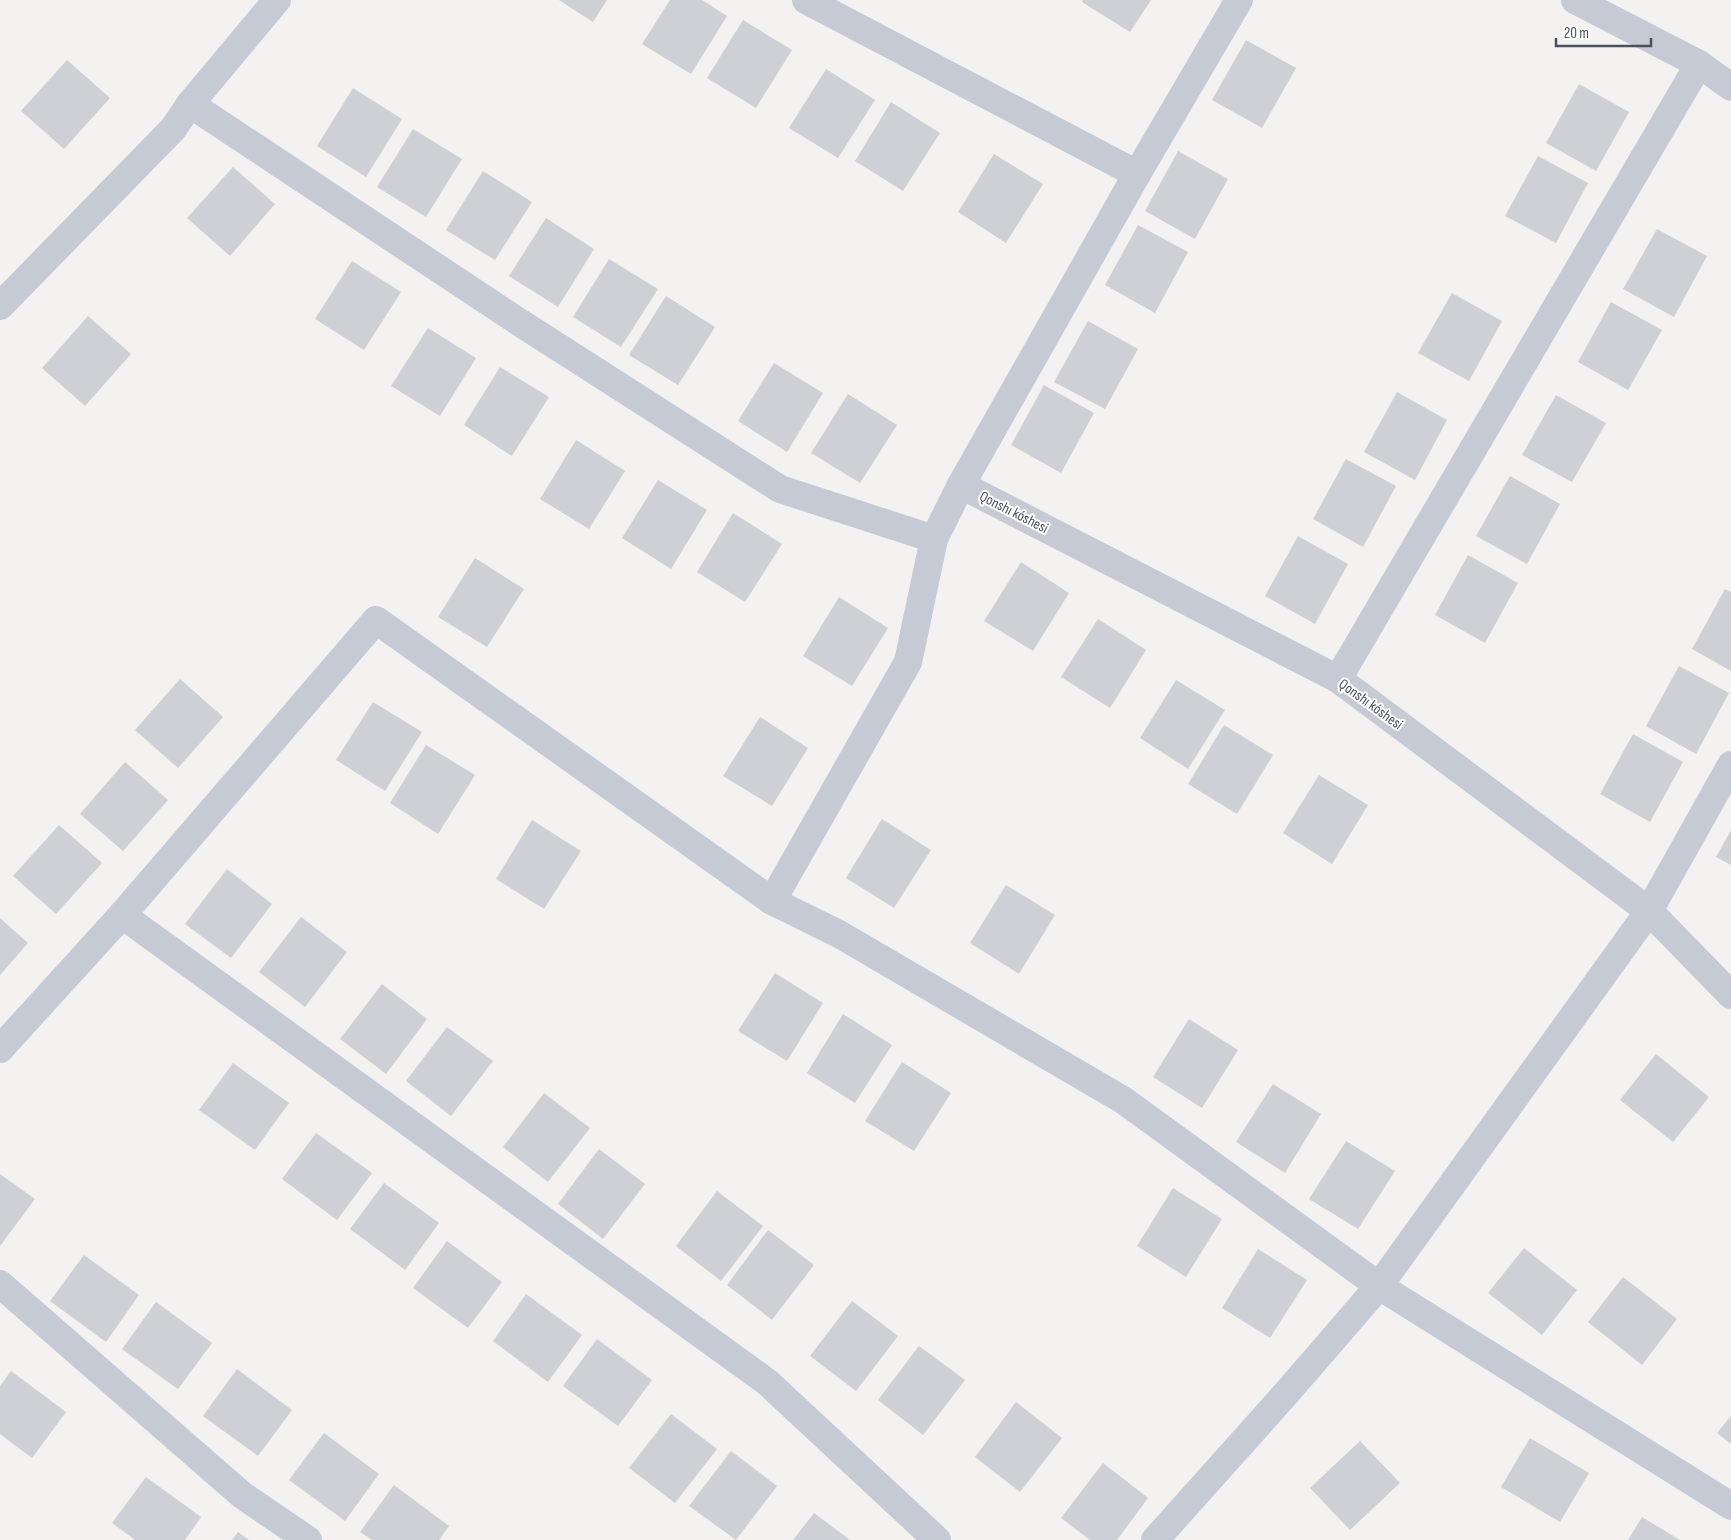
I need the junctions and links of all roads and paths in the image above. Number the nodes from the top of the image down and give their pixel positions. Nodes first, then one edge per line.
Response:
1 (277, 0) edge
2 (806, 0) edge
3 (1239, 0) edge
4 (1575, 0) edge
5 (1699, 64) junction
6 (1731, 87) edge
7 (190, 104) junction
8 (1137, 174) junction
9 (0, 306) edge
10 (961, 485) junction
11 (934, 540) junction
12 (1338, 679) junction
13 (1731, 765) edge
14 (772, 901) junction
15 (1649, 911) junction
16 (122, 915) junction
17 (1731, 995) edge
18 (0, 1049) edge
19 (0, 1284) edge
20 (1378, 1286) junction
21 (1731, 1506) edge
22 (308, 1540) edge
23 (937, 1540) edge
24 (1155, 1540) edge

1 - 7 street
2 - 8 street
3 - 8 street
4 - 5 street
5 - 6 street
5 - 12 street
7 - 9 street
7 - 11 street
8 - 10 street
10 - 11 street
10 - 12 street, Qonshı kóshesi
11 - 14 street
12 - 15 street, Qonshı kóshesi
13 - 15 street
14 - 16 street
14 - 20 street
15 - 17 street, Qonshı kóshesi
15 - 20 street
16 - 18 street
16 - 23 street
19 - 22 street
20 - 21 street
20 - 24 street

